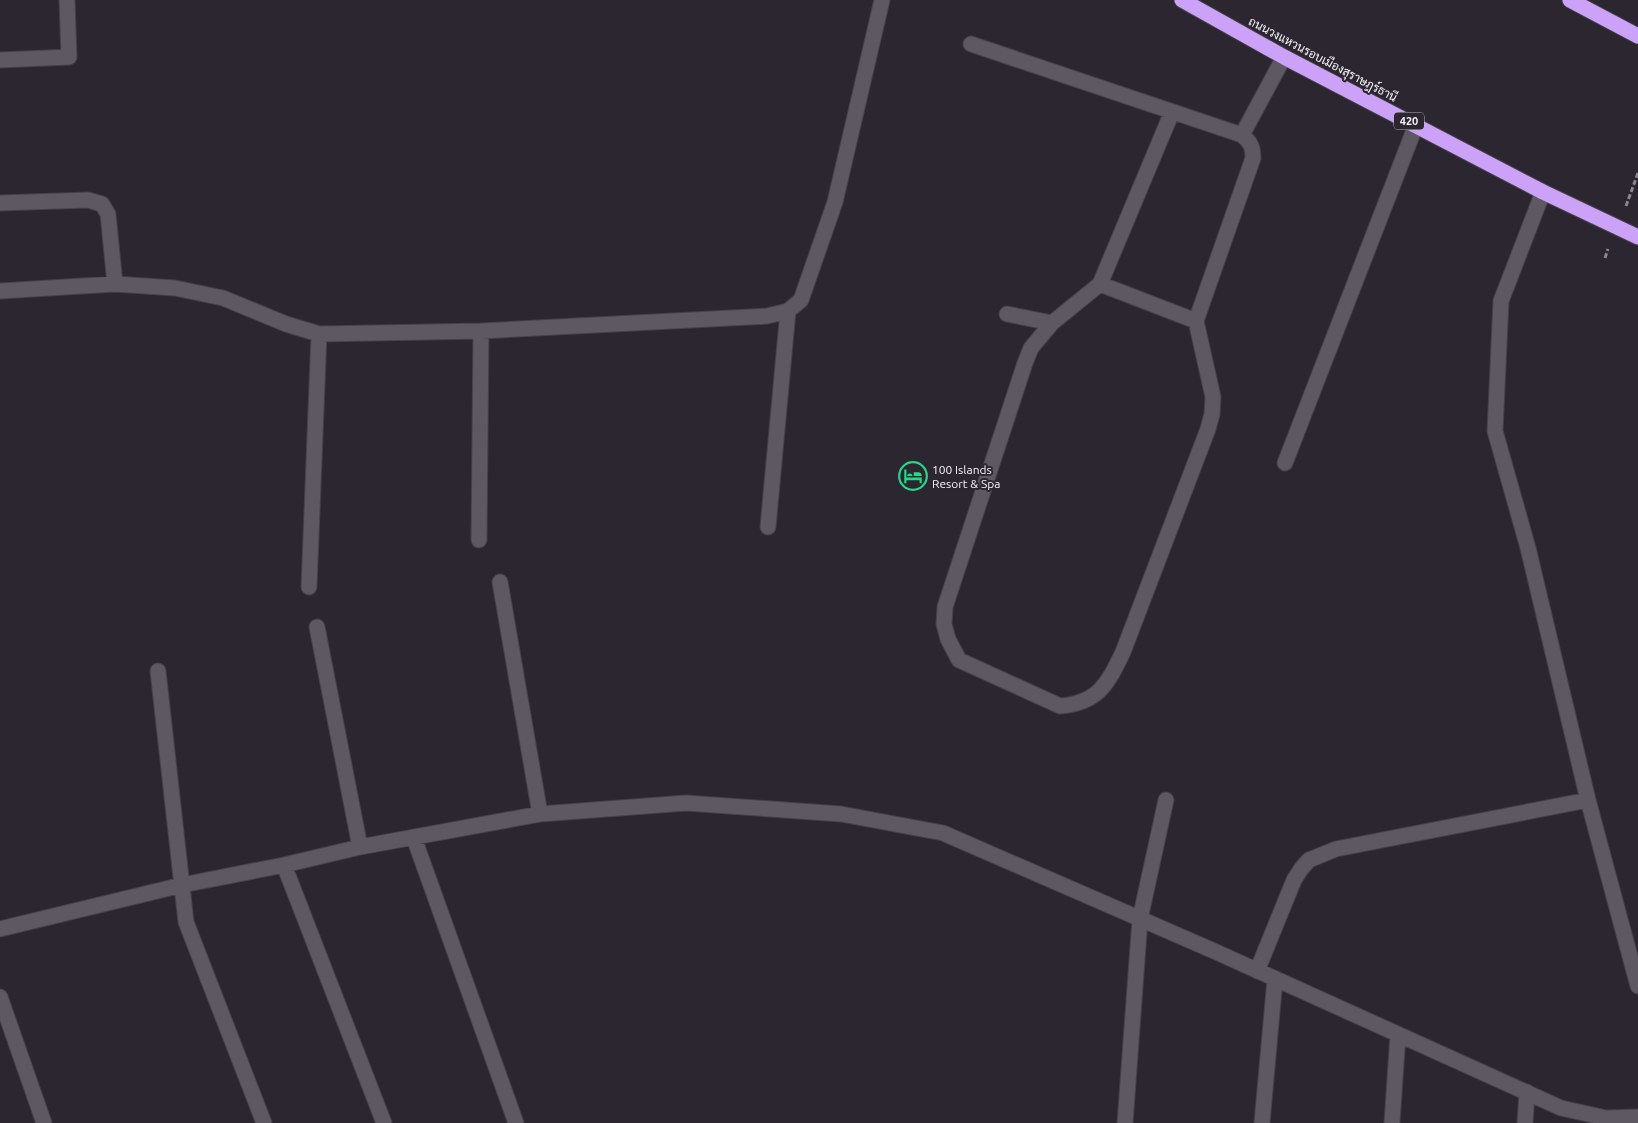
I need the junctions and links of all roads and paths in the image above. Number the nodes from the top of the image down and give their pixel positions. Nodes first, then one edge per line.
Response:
1 (67, 0) edge
2 (882, 0) edge
3 (1182, 0) edge
4 (1570, 0) edge
5 (1594, 6) edge
6 (1638, 36) edge
7 (971, 44) dead end
8 (1284, 57) junction
9 (0, 60) edge
10 (1172, 112) junction
11 (1416, 125) junction
12 (1242, 136) junction
13 (1543, 192) junction
14 (0, 203) edge
15 (1638, 238) edge
16 (115, 284) junction
17 (1100, 284) junction
18 (0, 291) edge
19 (788, 311) junction
20 (1007, 314) dead end
21 (1196, 321) junction
22 (1052, 323) junction
23 (481, 331) junction
24 (319, 334) junction
25 (1284, 463) dead end
26 (768, 527) dead end
27 (479, 540) dead end
28 (500, 582) dead end
29 (309, 587) dead end
30 (317, 627) dead end
31 (158, 671) dead end
32 (1166, 800) dead end
33 (1588, 800) junction
34 (540, 814) junction
35 (414, 838) junction
36 (360, 847) junction
37 (284, 865) junction
38 (182, 884) junction
39 (1140, 919) junction
40 (0, 929) edge
41 (1257, 971) junction
42 (1275, 979) junction
43 (1638, 986) edge
44 (0, 998) edge
45 (1398, 1034) junction
46 (1527, 1092) junction
47 (1638, 1117) edge
48 (44, 1123) edge
49 (264, 1123) edge
50 (384, 1123) edge
51 (516, 1123) edge
52 (1125, 1123) edge
53 (1262, 1123) edge
54 (1392, 1123) edge
55 (1524, 1123) edge

1 - 9 street
2 - 19 street
3 - 8 highway, ถนนวงแหวนรอบเมืองสุราษฎร์ธานี / 420
4 - 5 highway
5 - 6 highway
7 - 10 street
8 - 11 highway, ถนนวงแหวนรอบเมืองสุราษฎร์ธานี / 420
8 - 12 street
10 - 12 street
10 - 17 street
11 - 13 highway, ถนนวงแหวนรอบเมืองสุราษฎร์ธานี / 420
11 - 25 street
12 - 21 street
13 - 15 highway, ถนนวงแหวนรอบเมืองสุราษฎร์ธานี / 420
13 - 33 street
14 - 16 street
16 - 18 street
16 - 24 street
17 - 21 street
17 - 22 street
19 - 23 street
19 - 26 street
20 - 22 street
21 - 22 street
23 - 24 street
23 - 27 street
24 - 29 street
28 - 34 street
30 - 36 street
31 - 38 street
32 - 39 street
33 - 41 street
33 - 43 street
34 - 35 street
34 - 39 street
35 - 36 street
35 - 51 street
36 - 37 street
37 - 38 street
37 - 50 street
38 - 40 street
38 - 49 street
39 - 41 street
39 - 52 street
41 - 42 street
42 - 45 street
42 - 53 street
44 - 48 street
45 - 46 street
45 - 54 street
46 - 47 street
46 - 55 street

